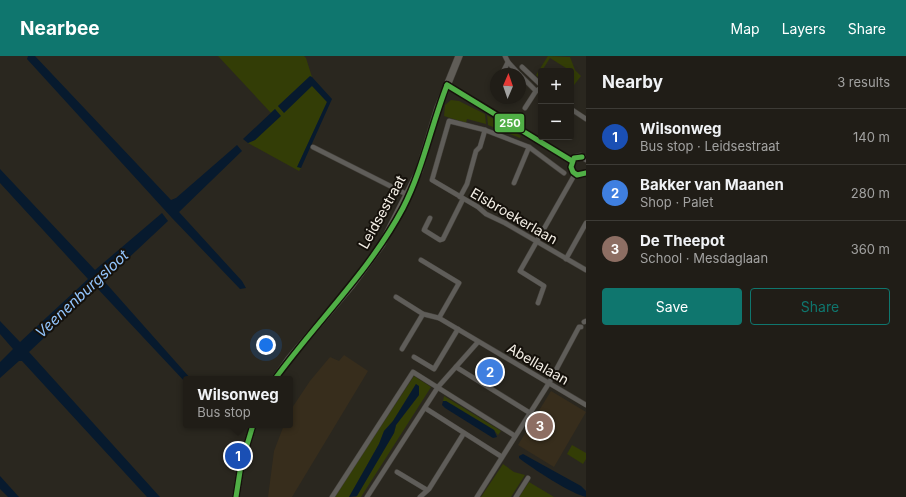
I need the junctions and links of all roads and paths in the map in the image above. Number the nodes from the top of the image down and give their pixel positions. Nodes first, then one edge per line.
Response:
1 (459, 56) edge
2 (505, 56) edge
3 (508, 62) junction
4 (505, 68) edge
5 (514, 68) edge
6 (526, 73) edge
7 (526, 78) edge
8 (447, 85) junction
9 (538, 87) edge
10 (538, 87) edge
11 (538, 89) edge
12 (525, 108) dead end
13 (574, 111) edge
14 (586, 119) edge
15 (485, 130) junction
16 (313, 147) dead end
17 (529, 148) junction
18 (586, 157) edge
19 (572, 161) junction
20 (564, 173) dead end
21 (586, 173) edge
22 (575, 174) junction
23 (514, 183) dead end
24 (408, 195) junction
25 (461, 198) junction
26 (430, 218) dead end
27 (586, 223) edge
28 (538, 241) junction
29 (566, 259) junction
30 (421, 260) dead end
31 (586, 270) edge
32 (396, 297) dead end
33 (538, 303) dead end
34 (423, 314) junction
35 (439, 318) junction
36 (584, 323) edge
37 (458, 329) junction
38 (478, 342) junction
39 (402, 349) dead end
40 (414, 357) dead end
41 (456, 367) junction
42 (277, 376) edge
43 (549, 383) junction
44 (438, 387) junction
45 (586, 405) edge
46 (425, 408) junction
47 (530, 413) junction
48 (252, 428) edge
49 (464, 432) junction
50 (515, 436) junction
51 (502, 456) junction
52 (397, 472) dead end
53 (528, 478) dead end
54 (427, 490) junction
55 (236, 497) edge
56 (332, 497) edge
57 (367, 497) edge
58 (420, 497) edge
59 (476, 497) edge
60 (516, 497) edge

1 - 8 main road, Leidsestraat
2 - 3 street
3 - 4 street
3 - 5 street
6 - 10 street
7 - 9 street
8 - 19 main road
8 - 24 main road, Leidsestraat
11 - 12 street
13 - 14 street
15 - 17 street
15 - 25 street
15 - 25 street, Elsbroekerlaan
16 - 24 street
17 - 20 street
17 - 23 street
18 - 19 main road
19 - 22 main road
21 - 22 main road
22 - 28 street
24 - 42 main road, Leidsestraat
25 - 26 street
25 - 28 street, Elsbroekerlaan
27 - 29 street
28 - 29 street, Elsbroekerlaan
28 - 33 street
29 - 31 street, Elsbroekerlaan
30 - 35 street
32 - 34 street, Abellalaan
34 - 35 street, Abellalaan
34 - 39 street
35 - 37 street, Abellalaan
36 - 43 street
37 - 38 street, Abellalaan
37 - 40 street
38 - 41 street
38 - 43 street, Abellalaan
41 - 44 street
41 - 47 street
43 - 45 street, Abellalaan
43 - 47 street
44 - 46 street
44 - 50 street
44 - 56 street
46 - 49 street
46 - 57 street
47 - 50 street
48 - 55 main road
49 - 51 street
49 - 54 street
50 - 51 street
51 - 59 street
52 - 54 street
53 - 60 street
54 - 58 street

